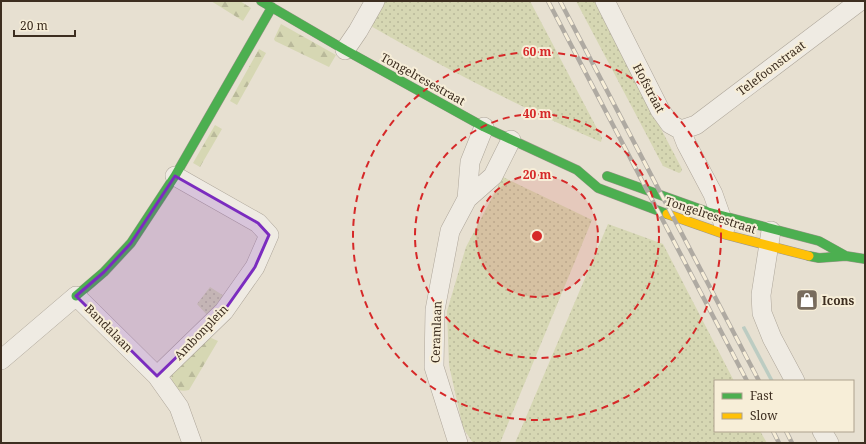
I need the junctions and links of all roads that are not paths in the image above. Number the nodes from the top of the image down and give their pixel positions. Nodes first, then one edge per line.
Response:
1 (261, 1) edge
2 (375, 1) edge
3 (606, 1) edge
4 (860, 1) edge
5 (272, 7) junction
6 (345, 50) junction
7 (484, 127) junction
8 (681, 130) junction
9 (511, 140) junction
10 (577, 170) junction
11 (175, 176) junction
12 (467, 199) junction
13 (721, 216) junction
14 (727, 235) junction
15 (770, 237) junction
16 (846, 256) junction
17 (865, 259) edge
18 (76, 296) junction
19 (1, 360) edge
20 (157, 376) junction
21 (794, 380) edge
22 (823, 432) edge
23 (192, 443) edge
24 (458, 443) edge
25 (829, 443) edge

1 - 5 main road, Tongelresestraat
2 - 6 street
3 - 8 street, Hofstraat
4 - 8 street, Telefoonstraat
5 - 6 main road, Tongelresestraat
5 - 11 main road
6 - 7 main road, Tongelresestraat
7 - 9 main road, Tongelresestraat
7 - 12 street, Ceramlaan
8 - 13 street, Hofstraat
9 - 10 main road, Tongelresestraat
9 - 12 street, Ceramlaan
10 - 13 main road, Tongelresestraat
10 - 14 main road, Tongelresestraat
11 - 18 main road
11 - 20 street, Ambonplein
12 - 24 street, Ceramlaan
13 - 14 street, Hofstraat
13 - 15 main road, Tongelresestraat
14 - 15 main road, Tongelresestraat
15 - 16 main road, Tongelresestraat
15 - 16 main road, Tongelresestraat
15 - 21 street
16 - 17 main road, Tongelresestraat
18 - 19 street, Bandalaan
18 - 20 street, Bandalaan
20 - 23 street, Bandalaan
22 - 25 street

